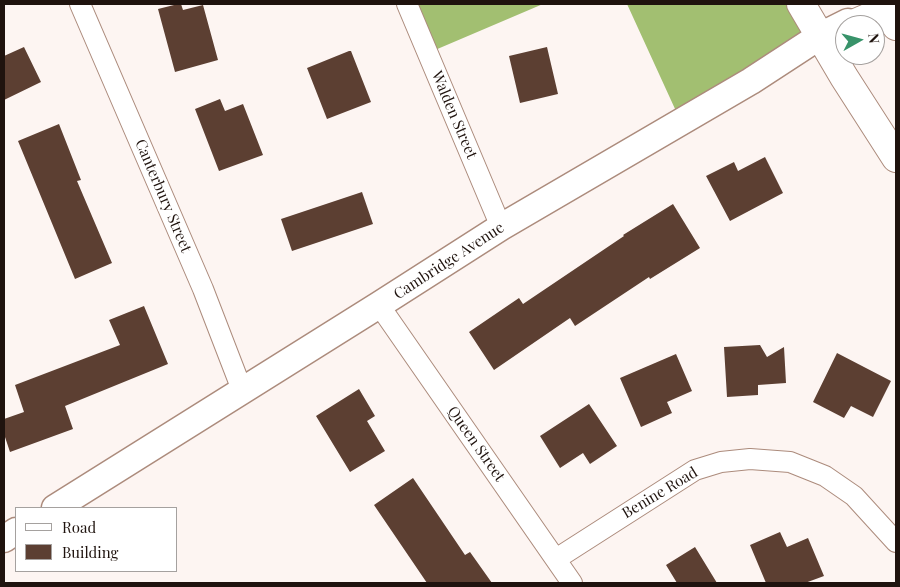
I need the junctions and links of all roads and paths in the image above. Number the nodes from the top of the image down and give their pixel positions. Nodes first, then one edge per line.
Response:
1 (80, 4) edge
2 (407, 4) edge
3 (801, 4) edge
4 (888, 10) edge
5 (871, 15) edge
6 (835, 28) edge
7 (820, 36) junction
8 (896, 158) edge
9 (501, 227) junction
10 (379, 306) junction
11 (242, 390) junction
12 (57, 507) edge
13 (15, 532) edge
14 (4, 538) edge
15 (896, 542) edge
16 (556, 559) junction
17 (572, 583) edge

1 - 11 street, Canterbury Street
2 - 9 street, Walden Street
3 - 7 main road
4 - 5 street
6 - 7 street, Cambridge Avenue
7 - 8 main road
7 - 9 street, Cambridge Avenue
9 - 10 street, Cambridge Avenue
10 - 11 street, Cambridge Avenue
10 - 16 street, Queen Street
11 - 12 street, Cambridge Avenue
13 - 14 street
15 - 16 street, Benine Road
16 - 17 street, Queen Street

